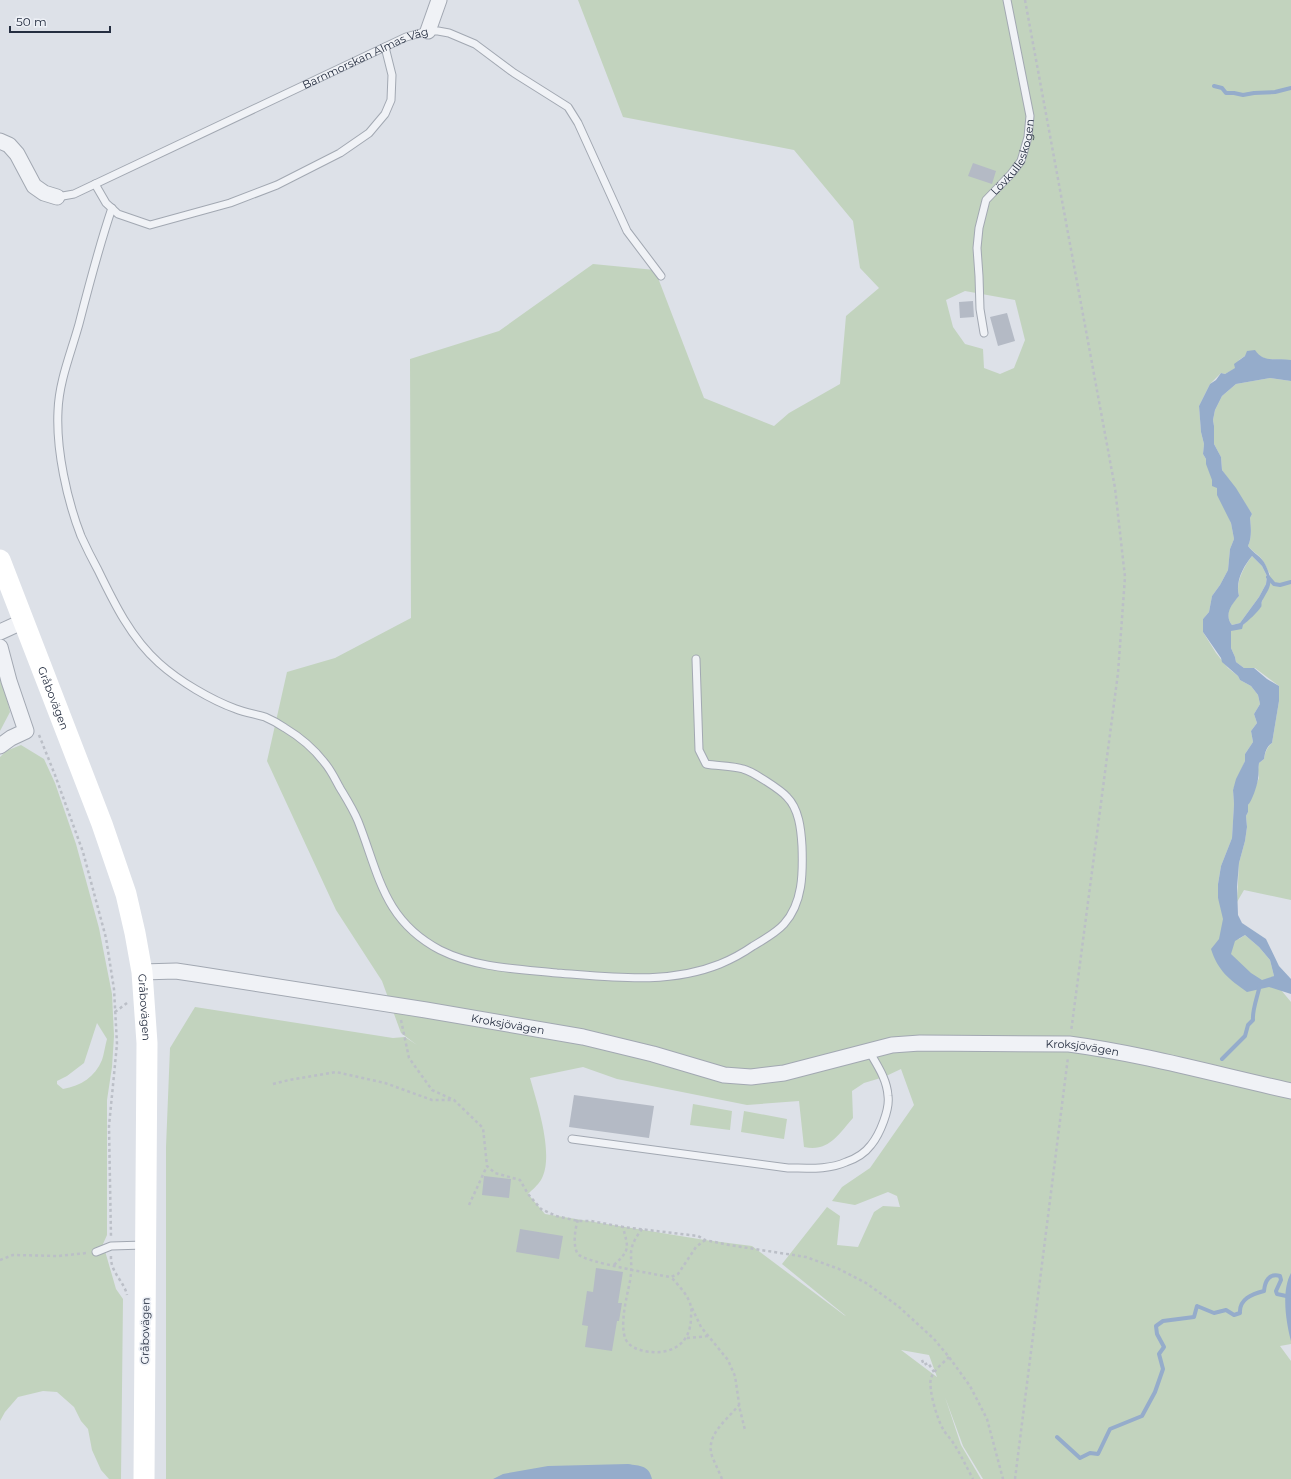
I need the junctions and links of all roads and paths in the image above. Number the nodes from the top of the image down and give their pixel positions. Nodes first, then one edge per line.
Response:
1 (439, 0) edge
2 (1007, 0) edge
3 (1025, 0) edge
4 (428, 31) junction
5 (385, 47) junction
6 (0, 141) edge
7 (95, 184) junction
8 (57, 197) joint
9 (112, 208) junction
10 (660, 276) dead end
11 (984, 333) dead end
12 (0, 560) edge
13 (24, 621) junction
14 (0, 632) edge
15 (0, 647) edge
16 (696, 659) dead end
17 (38, 733) dead end
18 (0, 746) edge
19 (142, 972) junction
20 (398, 1006) junction
21 (1069, 1044) junction
22 (869, 1050) junction
23 (273, 1084) dead end
24 (1291, 1091) edge
25 (454, 1100) junction
26 (572, 1139) dead end
27 (487, 1166) junction
28 (469, 1205) dead end
29 (578, 1220) junction
30 (623, 1227) junction
31 (642, 1229) junction
32 (706, 1240) junction
33 (146, 1245) junction
34 (111, 1246) junction
35 (96, 1252) joint
36 (0, 1260) edge
37 (614, 1265) junction
38 (632, 1270) junction
39 (671, 1277) junction
40 (128, 1298) dead end
41 (691, 1307) junction
42 (709, 1336) junction
43 (687, 1338) junction
44 (949, 1357) junction
45 (922, 1360) dead end
46 (934, 1372) junction
47 (740, 1405) junction
48 (745, 1430) dead end
49 (144, 1479) edge
50 (722, 1479) edge
51 (973, 1479) edge
52 (1003, 1479) edge
53 (1014, 1479) edge

1 - 4 street
2 - 11 lane, Lövkulleskogen
3 - 21 path
4 - 5 lane, Barnmorskan Almas Väg
4 - 10 lane, Barnmorskan Almas Väg
5 - 7 lane, Barnmorskan Almas Väg
5 - 9 lane
6 - 8 street, Barnmorskan Almas Väg
7 - 8 lane, Barnmorskan Almas Väg
7 - 9 lane
9 - 16 lane
12 - 13 main road, Gråbovägen
13 - 14 street
13 - 19 main road, Gråbovägen
15 - 18 street
17 - 34 path
19 - 20 street, Kroksjövägen
19 - 33 main road, Gråbovägen
20 - 22 street, Kroksjövägen
20 - 25 path
21 - 22 street, Kroksjövägen
21 - 24 street, Kroksjövägen
21 - 53 path
22 - 26 lane
23 - 25 path
25 - 27 path
27 - 28 path
27 - 29 path
29 - 30 path
29 - 37 path
30 - 31 path
30 - 37 path
31 - 32 path
31 - 38 path
32 - 39 path
32 - 44 path
33 - 34 lane
33 - 49 main road, Gråbovägen
34 - 35 lane
34 - 40 path
35 - 36 path
37 - 38 path
38 - 39 path
38 - 43 path
39 - 41 path
41 - 42 path
41 - 43 path
42 - 43 path
42 - 47 path
44 - 46 path
44 - 52 path
45 - 46 path
46 - 51 path
47 - 48 path
47 - 50 path

